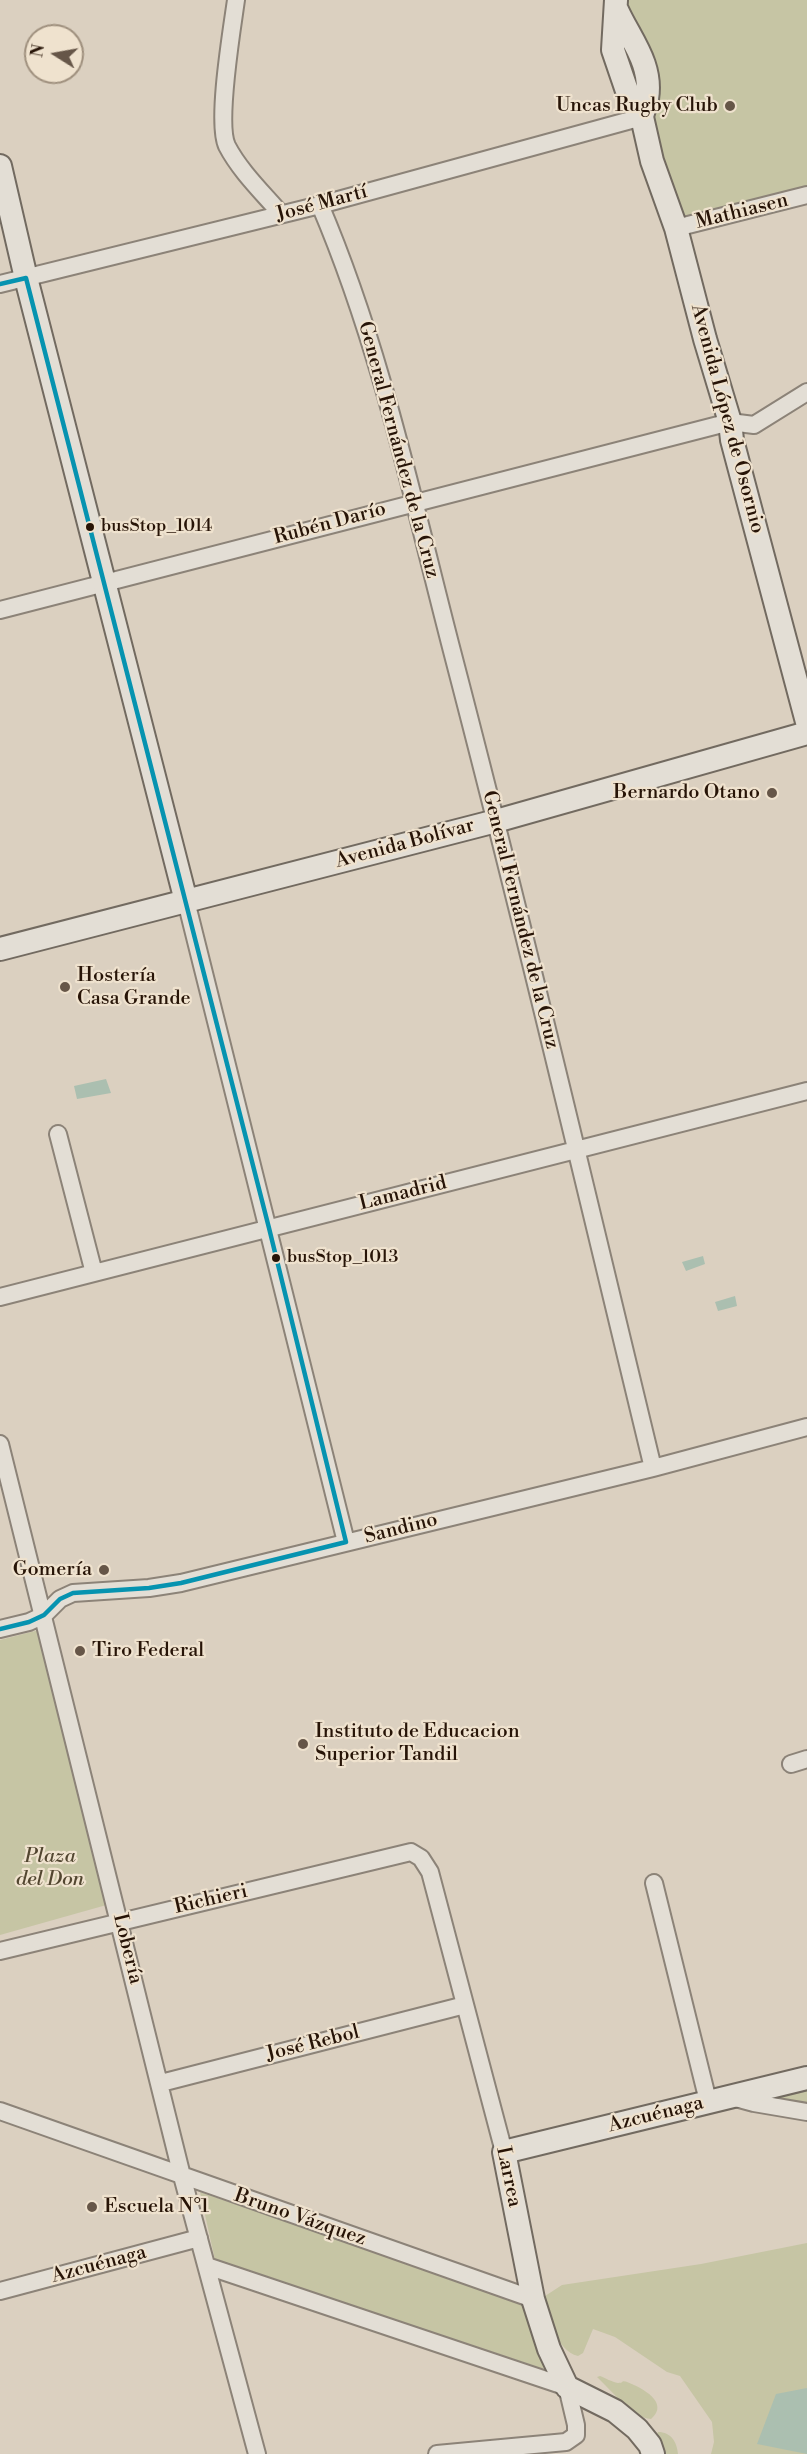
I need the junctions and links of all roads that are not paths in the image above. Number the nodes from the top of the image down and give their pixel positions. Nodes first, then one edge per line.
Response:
1 (236, 0) edge
2 (617, 5) edge
3 (642, 117) junction
4 (0, 166) edge
5 (807, 195) edge
6 (320, 205) junction
7 (281, 214) junction
8 (676, 228) junction
9 (26, 278) junction
10 (0, 284) edge
11 (807, 392) edge
12 (730, 422) junction
13 (413, 502) junction
14 (104, 584) junction
15 (0, 610) edge
16 (807, 722) edge
17 (807, 733) edge
18 (496, 821) junction
19 (186, 901) junction
20 (0, 949) edge
21 (807, 1091) edge
22 (58, 1134) dead end
23 (576, 1149) junction
24 (269, 1228) junction
25 (94, 1273) junction
26 (0, 1297) edge
27 (807, 1427) edge
28 (0, 1444) edge
29 (653, 1468) junction
30 (346, 1542) junction
31 (44, 1615) junction
32 (0, 1629) edge
33 (422, 1858) joint
34 (654, 1883) dead end
35 (120, 1922) junction
36 (0, 1951) edge
37 (465, 2005) junction
38 (807, 2078) edge
39 (161, 2083) junction
40 (718, 2099) junction
41 (0, 2111) edge
42 (807, 2112) edge
43 (504, 2152) junction
44 (182, 2176) junction
45 (199, 2238) junction
46 (207, 2266) junction
47 (0, 2291) edge
48 (533, 2299) junction
49 (567, 2387) junction
50 (257, 2454) edge
51 (437, 2454) edge
52 (653, 2454) edge

1 - 7 street
2 - 3 street, Avenida López de Osornio
3 - 6 street, José Martí
3 - 8 street, Avenida López de Osornio
4 - 9 street
5 - 8 street, Mathiasen
6 - 7 street, José Martí
6 - 13 street, General Fernández de la Cruz
7 - 9 street, José Martí
8 - 12 street, Avenida López de Osornio
9 - 10 street, José Martí
9 - 14 street
11 - 12 street, Rubén Darío
12 - 13 street, Rubén Darío
12 - 16 street, Avenida López de Osornio
13 - 14 street, Rubén Darío
13 - 18 street, General Fernández de la Cruz
14 - 15 street, Rubén Darío
14 - 19 street
17 - 18 street, Avenida Bolívar
18 - 19 street, Avenida Bolívar
18 - 23 street, General Fernández de la Cruz
19 - 20 street, Avenida Bolívar
19 - 24 street
21 - 23 street, Lamadrid
22 - 25 street
23 - 24 street, Lamadrid
23 - 29 street, General Fernández de la Cruz
24 - 25 street, Lamadrid
24 - 30 street
25 - 26 street, Lamadrid
27 - 29 street, Sandino
28 - 31 street, Lobería
29 - 30 street, Sandino
30 - 31 street, Sandino
31 - 32 street, Sandino
31 - 35 street, Lobería
33 - 35 street, Richieri
33 - 37 street, Larrea
34 - 40 street
35 - 36 street, Richieri
35 - 39 street, Lobería
37 - 39 street, José Rebol
37 - 43 street, Larrea
38 - 40 street, Azcuénaga
39 - 44 street, Lobería
40 - 42 street
40 - 43 street, Azcuénaga
41 - 44 street, Bruno Vázquez
43 - 48 street, Larrea
44 - 45 street, Lobería
44 - 48 street, Bruno Vázquez
45 - 46 street, Lobería
45 - 47 street, Azcuénaga
46 - 49 street
46 - 50 street, Lobería
48 - 49 street, Larrea
49 - 51 street
49 - 52 street

